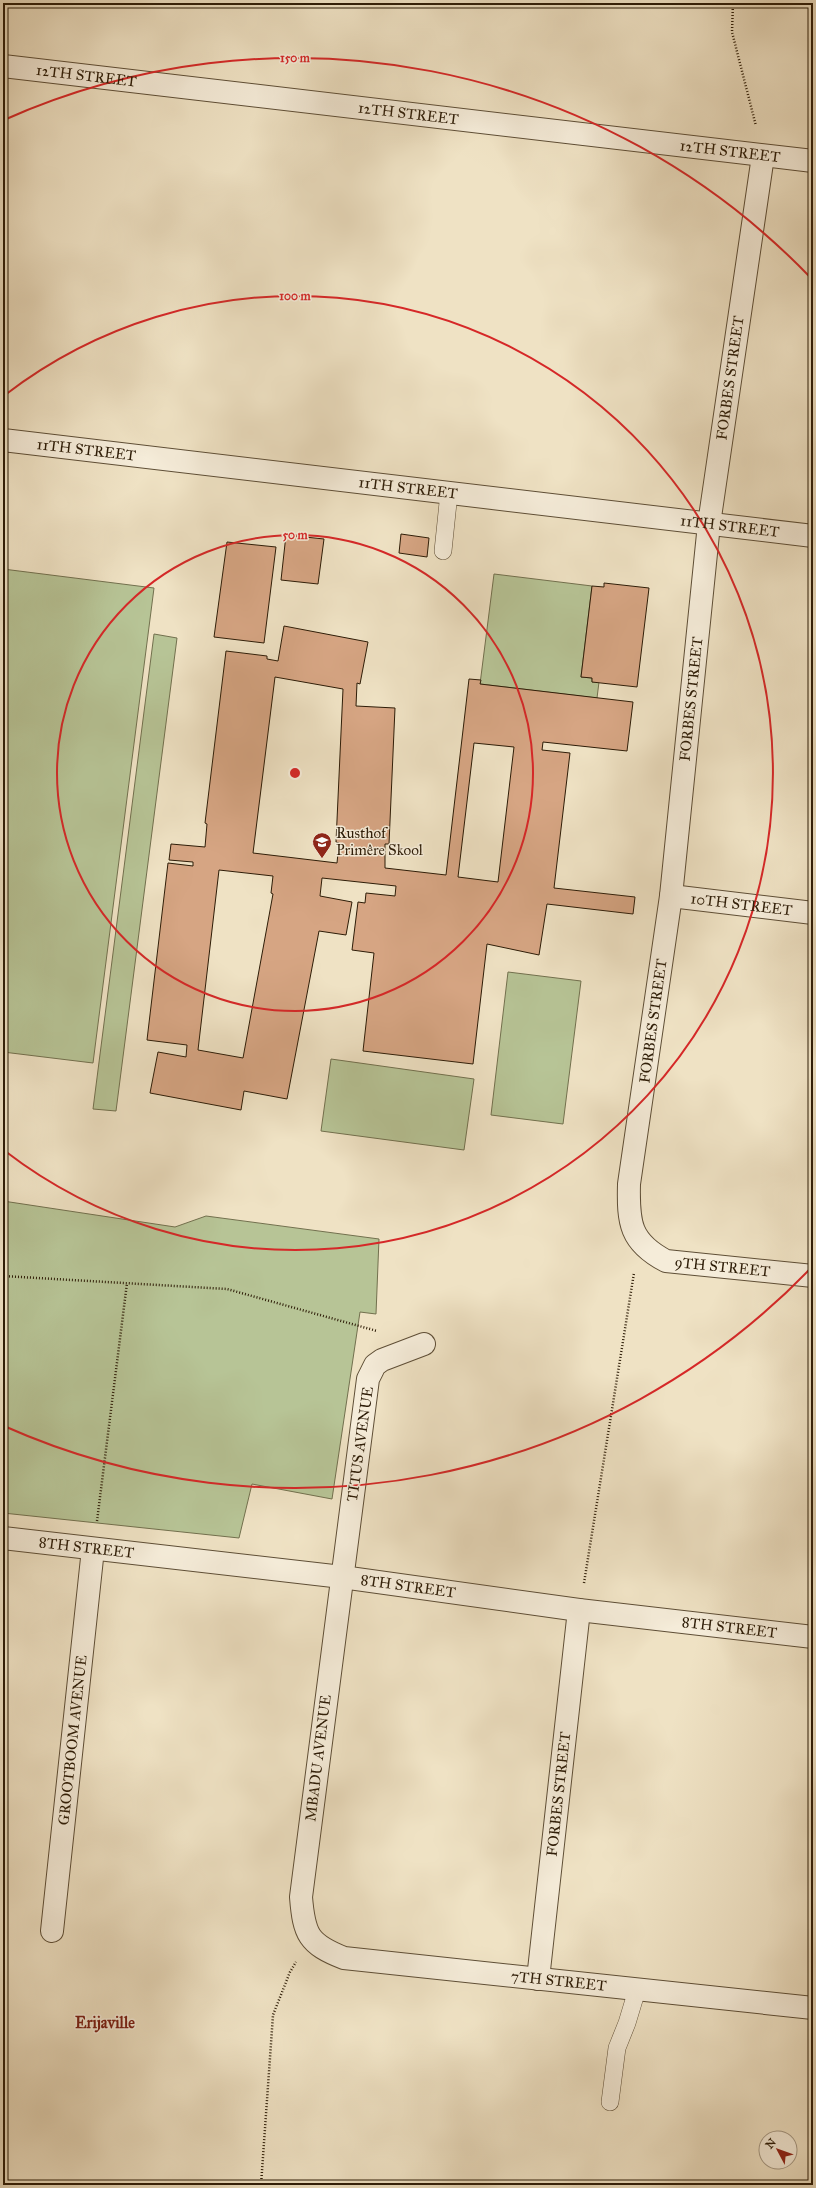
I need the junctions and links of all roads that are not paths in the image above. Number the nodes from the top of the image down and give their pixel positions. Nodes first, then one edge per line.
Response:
1 (3, 66) edge
2 (763, 156) junction
3 (813, 161) edge
4 (3, 440) edge
5 (449, 493) junction
6 (709, 524) junction
7 (813, 536) edge
8 (443, 551) dead end
9 (671, 896) junction
10 (813, 913) edge
11 (639, 1241) joint
12 (813, 1276) edge
13 (424, 1344) dead end
14 (3, 1538) edge
15 (93, 1549) junction
16 (342, 1577) junction
17 (579, 1610) junction
18 (813, 1633) edge
19 (52, 1931) dead end
20 (311, 1938) joint
21 (538, 1979) junction
22 (637, 1990) junction
23 (813, 2008) edge
24 (610, 2102) dead end

1 - 2 street, 12TH STREET
2 - 3 street, 12TH STREET
2 - 6 street, FORBES STREET
4 - 5 street, 11TH STREET
5 - 6 street, 11TH STREET
5 - 8 lane
6 - 7 street, 11TH STREET
6 - 9 street, FORBES STREET
9 - 10 street, 10TH STREET
9 - 11 street, FORBES STREET
11 - 12 street, 9TH STREET
13 - 16 street, TITUS AVENUE
14 - 15 street, 8TH STREET
15 - 16 street, 8TH STREET
15 - 19 street, GROOTBOOM AVENUE
16 - 17 street, 8TH STREET
16 - 20 street, MBADU AVENUE
17 - 18 street, 8TH STREET
17 - 21 street, FORBES STREET
20 - 21 street, 7TH STREET
21 - 22 street, 7TH STREET
22 - 23 street, 7TH STREET
22 - 24 lane

